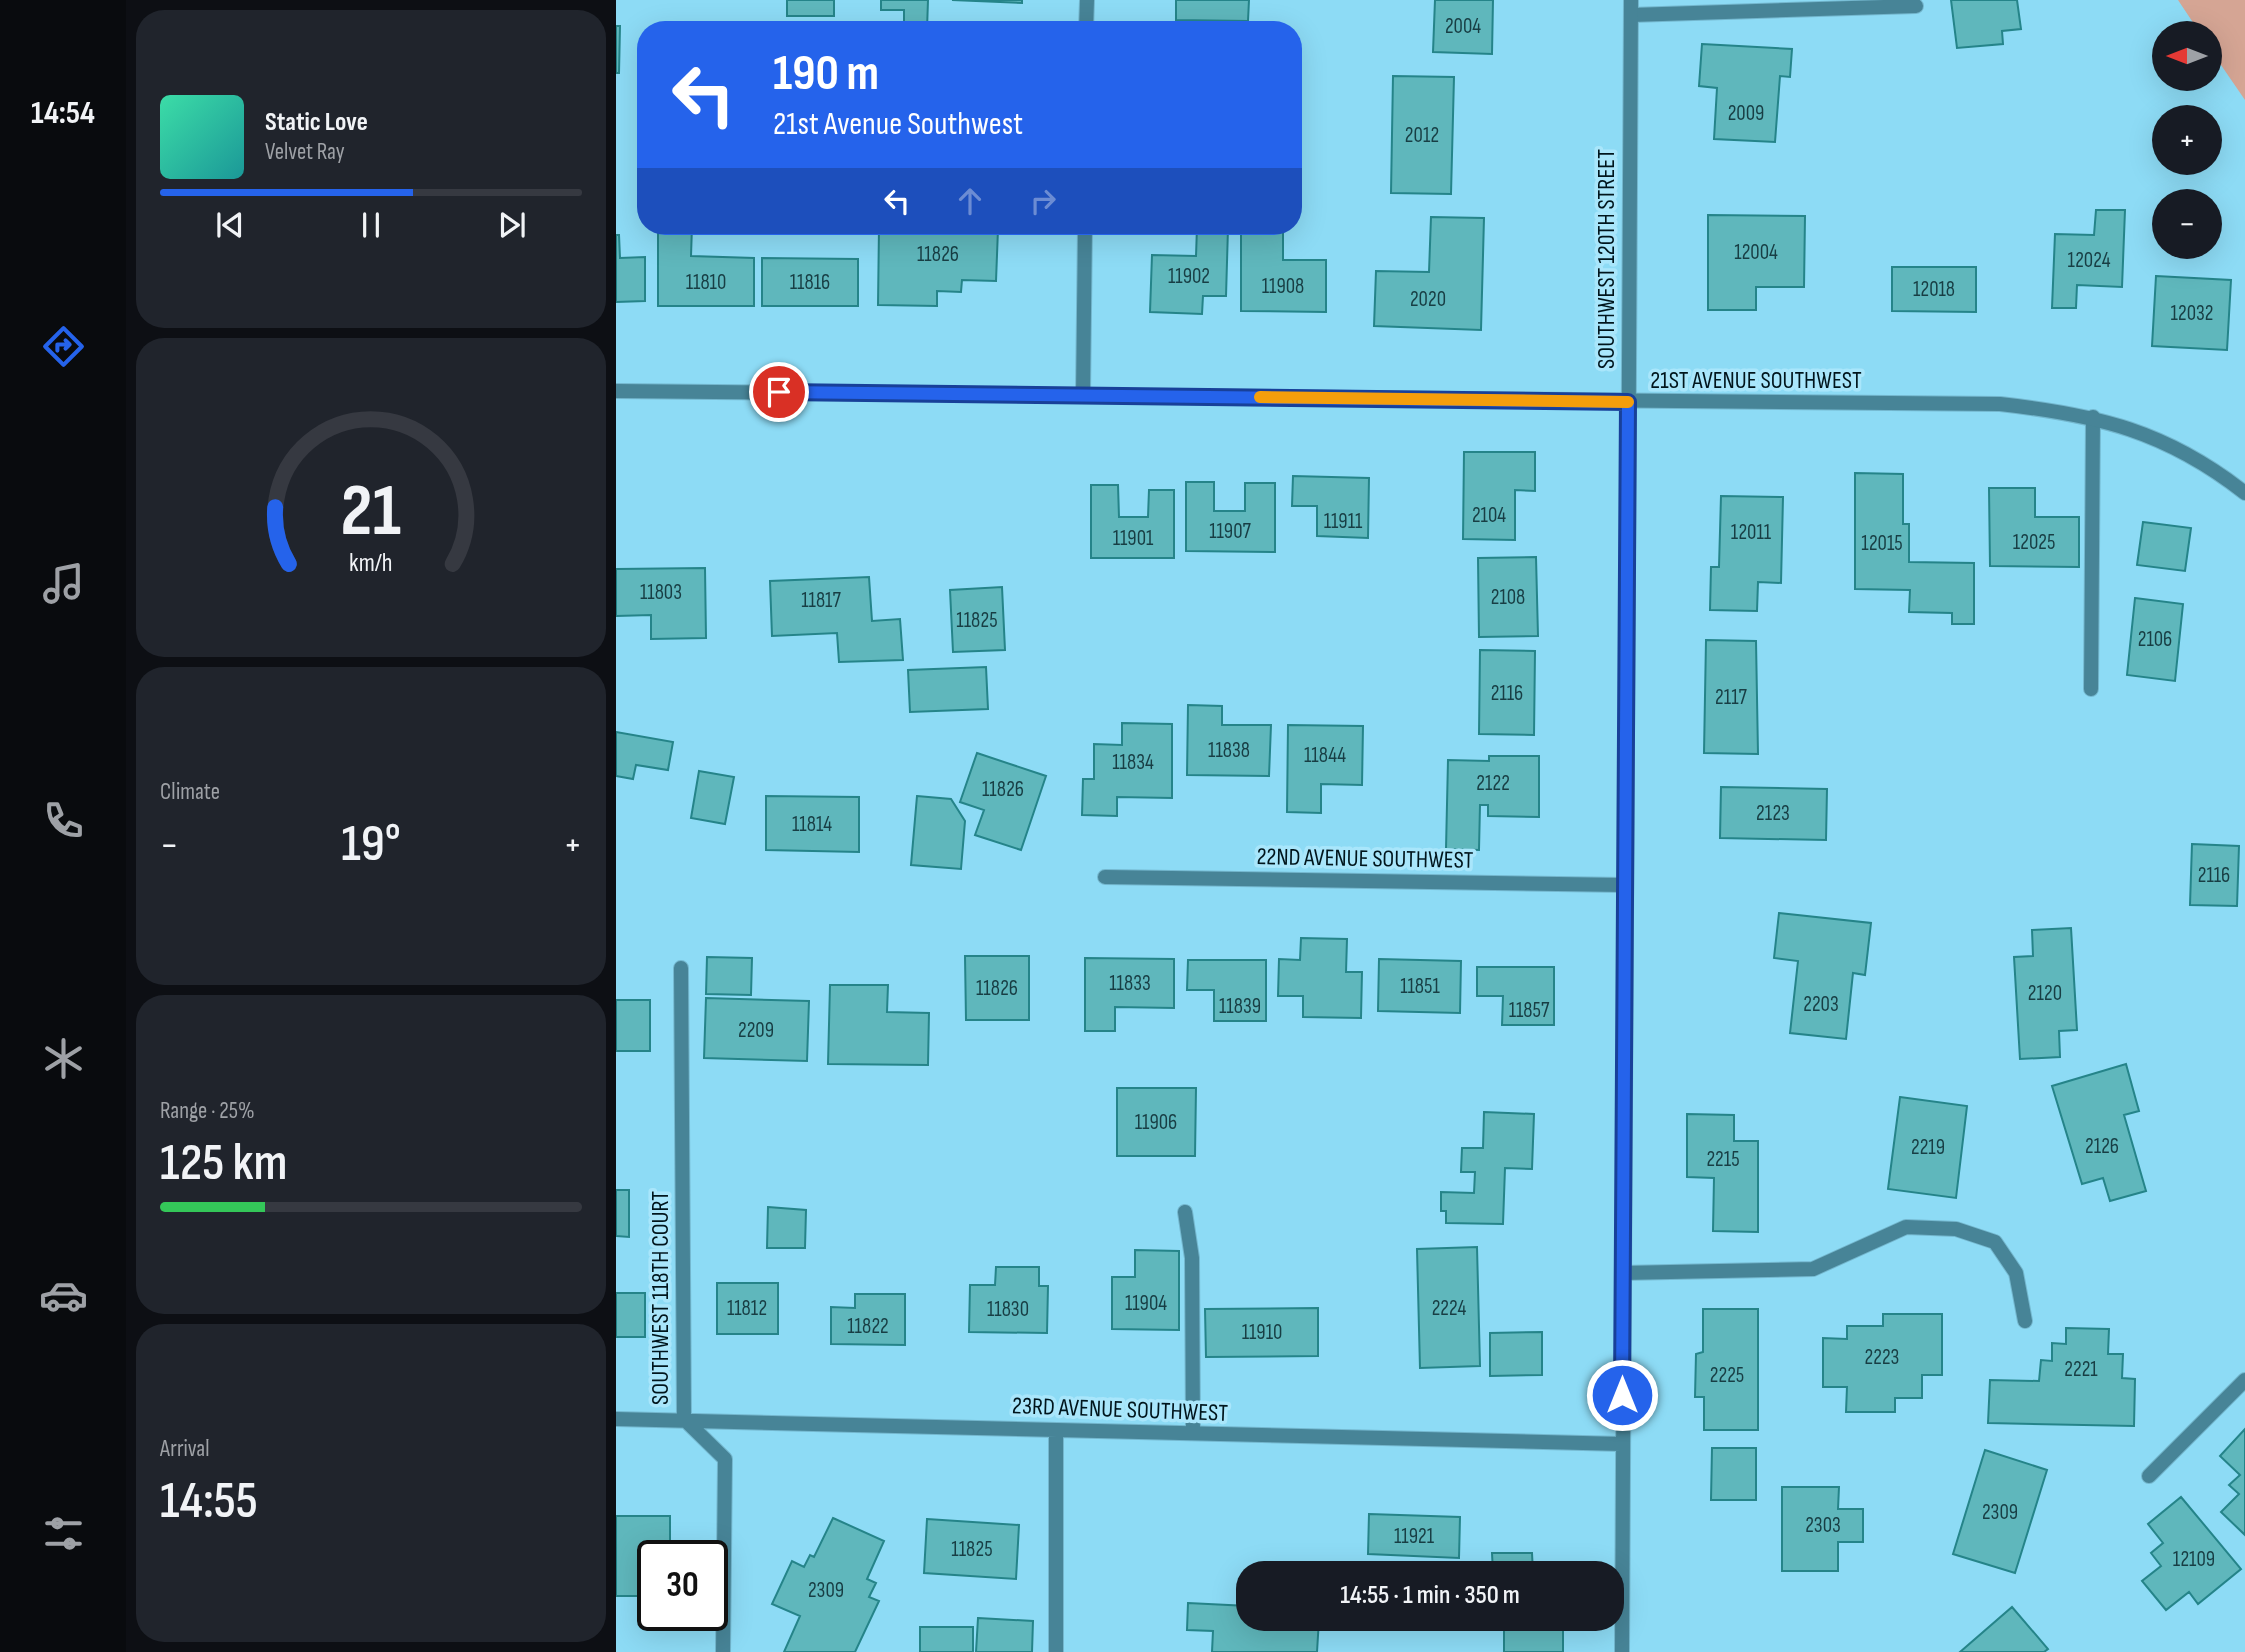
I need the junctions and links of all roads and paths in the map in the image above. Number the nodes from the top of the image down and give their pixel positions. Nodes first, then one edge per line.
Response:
1 (1087, 0) edge
2 (1916, 6) dead end
3 (1631, 7) edge
4 (1086, 21) edge
5 (1085, 235) edge
6 (616, 391) edge
7 (1083, 395) junction
8 (1628, 402) junction
9 (2093, 417) junction
10 (2245, 493) edge
11 (2091, 688) dead end
12 (1105, 877) dead end
13 (1624, 885) junction
14 (681, 968) dead end
15 (1185, 1212) dead end
16 (1622, 1273) junction
17 (2025, 1321) dead end
18 (2245, 1380) edge
19 (616, 1419) edge
20 (684, 1419) junction
21 (1056, 1430) junction
22 (1193, 1433) junction
23 (1622, 1444) junction
24 (2149, 1476) dead end
25 (723, 1652) edge
26 (1056, 1652) edge
27 (1622, 1652) edge

1 - 4 street
2 - 3 street
3 - 8 street, SOUTHWEST 120TH STREET
5 - 7 street
6 - 7 street, 21ST AVENUE SOUTHWEST
7 - 8 street, 21ST AVENUE SOUTHWEST
8 - 9 street, 21ST AVENUE SOUTHWEST
8 - 13 street, SOUTHWEST 120TH STREET
9 - 10 street, 21ST AVENUE SOUTHWEST
9 - 11 street
12 - 13 street, 22ND AVENUE SOUTHWEST
13 - 16 street, SOUTHWEST 120TH STREET
14 - 20 street, SOUTHWEST 118TH COURT
15 - 22 street
16 - 17 street
16 - 23 street, SOUTHWEST 120TH STREET
18 - 24 street
19 - 20 street, 23RD AVENUE SOUTHWEST
20 - 21 street, 23RD AVENUE SOUTHWEST
20 - 25 street, SOUTHWEST 118TH COURT
21 - 22 street, 23RD AVENUE SOUTHWEST
21 - 26 street
22 - 23 street, 23RD AVENUE SOUTHWEST
23 - 27 street, SOUTHWEST 120TH STREET

